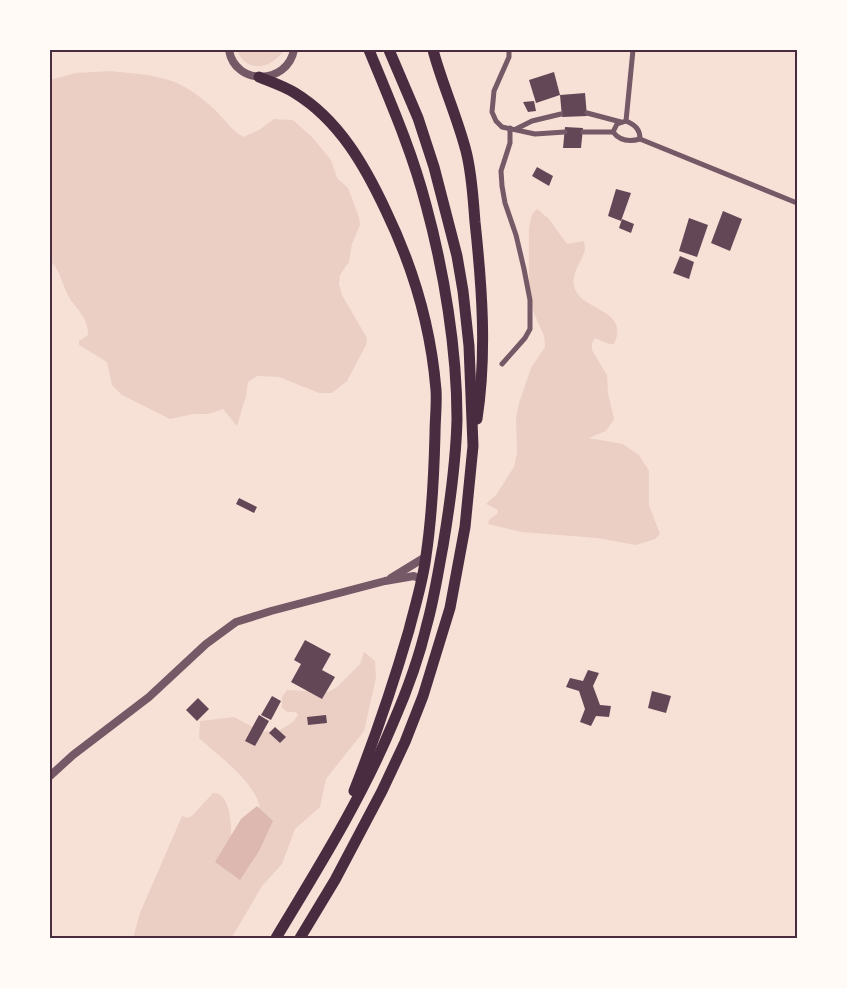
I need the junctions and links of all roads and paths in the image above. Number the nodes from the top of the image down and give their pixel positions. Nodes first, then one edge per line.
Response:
1 (229, 50) edge
2 (294, 50) edge
3 (368, 50) edge
4 (389, 50) edge
5 (433, 50) edge
6 (509, 50) edge
7 (634, 50) edge
8 (259, 77) junction
9 (587, 113) dead end
10 (561, 114) dead end
11 (624, 121) junction
12 (513, 128) junction
13 (564, 132) dead end
14 (583, 132) dead end
15 (613, 132) junction
16 (640, 139) junction
17 (797, 203) edge
18 (502, 364) dead end
19 (474, 446) junction
20 (427, 556) junction
21 (422, 580) junction
22 (385, 581) junction
23 (50, 776) edge
24 (349, 814) junction
25 (276, 938) edge
26 (300, 938) edge

1 - 8 street
2 - 8 street
3 - 24 highway
4 - 19 highway
5 - 19 highway
6 - 12 street
7 - 11 street
8 - 20 highway
9 - 11 street
10 - 12 street
11 - 15 street
11 - 16 street
12 - 13 street
12 - 18 street
14 - 15 street
15 - 16 street
16 - 17 street
19 - 26 highway
20 - 21 highway
20 - 22 street
21 - 22 street
21 - 24 highway
22 - 23 street
24 - 25 highway

